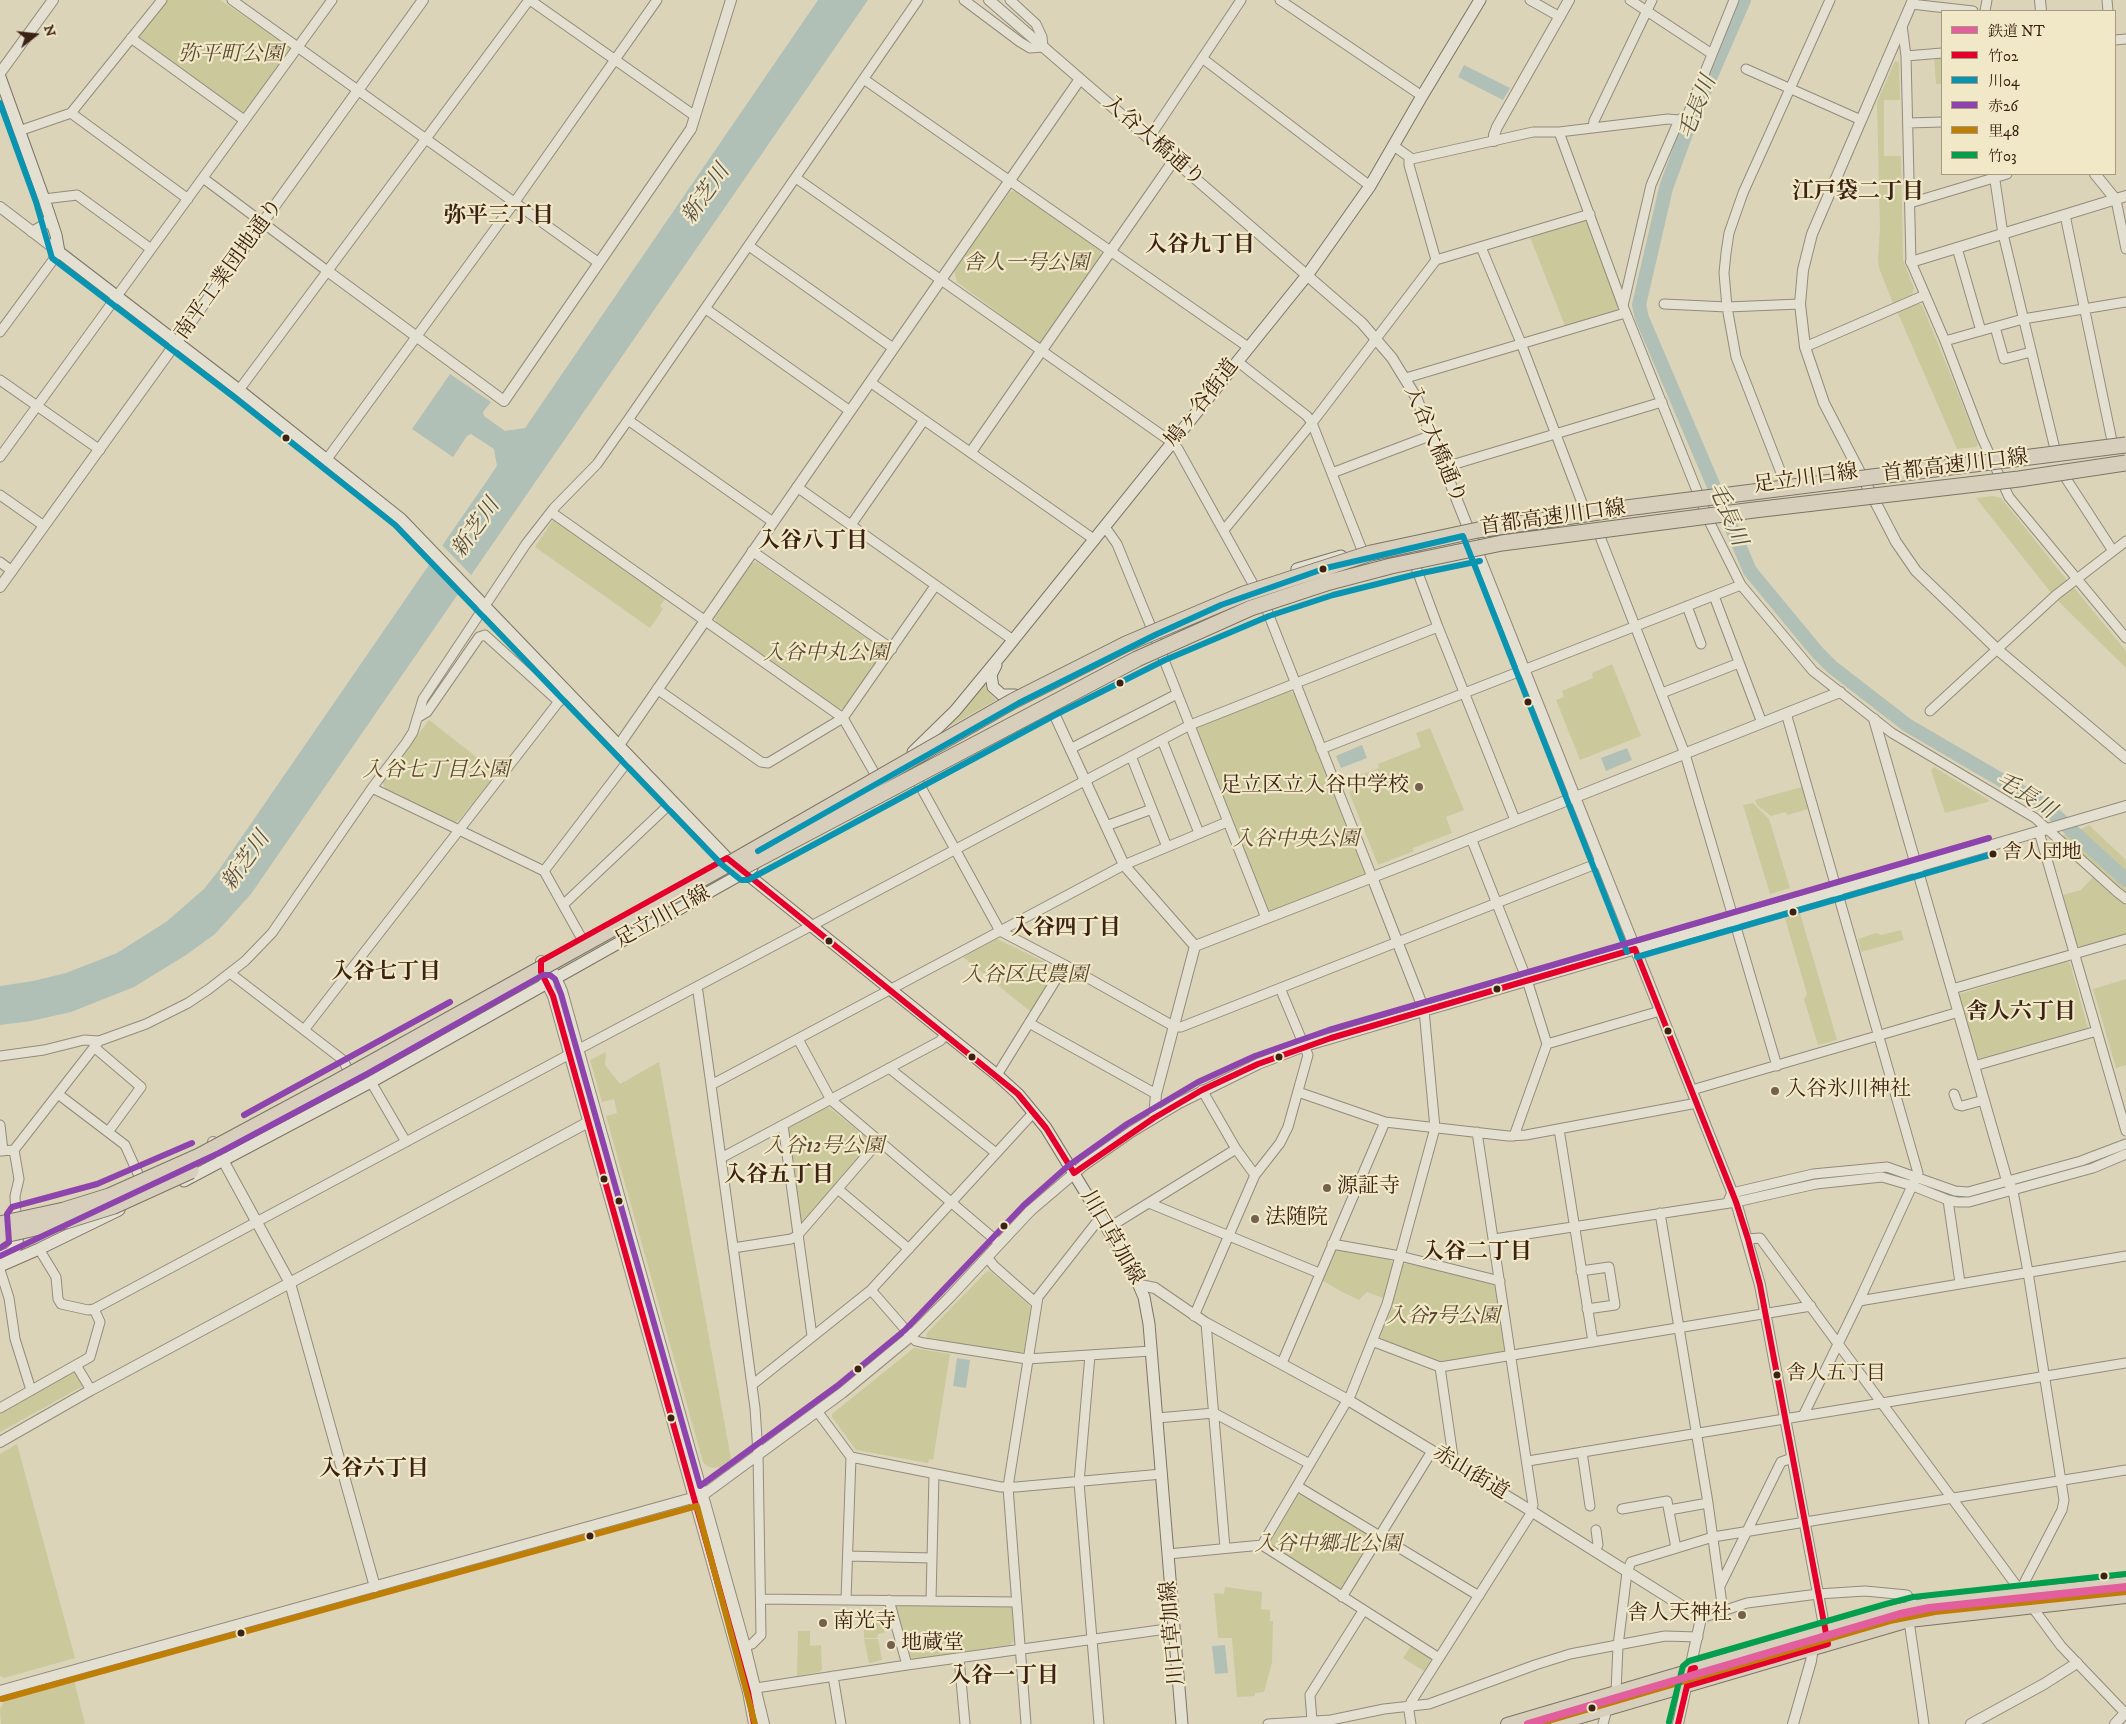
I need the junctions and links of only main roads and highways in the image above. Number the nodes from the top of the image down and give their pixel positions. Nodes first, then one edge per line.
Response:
1 (1476, 1) edge
2 (0, 75) edge
3 (2126, 439) edge
4 (2119, 443) edge
5 (2126, 465) edge
6 (1626, 508) junction
7 (1258, 608) junction
8 (1002, 654) junction
9 (1014, 695) junction
10 (913, 752) junction
11 (885, 778) junction
12 (727, 858) junction
13 (744, 872) junction
14 (121, 1209) junction
15 (16, 1215) junction
16 (0, 1218) edge
17 (0, 1224) edge
18 (0, 1236) edge
19 (19, 1238) junction
20 (0, 1242) edge
21 (0, 1257) edge
22 (0, 1266) edge
23 (2126, 1583) edge
24 (2126, 1597) edge
25 (1182, 1724) edge
26 (1507, 1724) edge
27 (1557, 1724) edge

1 - 8 main road, 鳩ヶ谷街道
2 - 12 main road, 川口草加線
3 - 4 main road, 足立川口線
4 - 6 highway, 首都高速川口線, bridge
4 - 9 main road, 足立川口線
5 - 7 main road, 足立川口線
5 - 7 highway, 首都高速川口線, bridge
6 - 11 highway, bridge
6 - 17 highway, 首都高速川口線, bridge
7 - 11 highway, bridge
7 - 13 main road, 足立川口線
7 - 18 highway, 首都高速川口線, bridge
8 - 9 main road, 鳩ヶ谷街道
8 - 10 main road, 鳩ヶ谷街道
9 - 10 main road, 足立川口線
10 - 11 main road, 足立川口線
11 - 12 main road, 足立川口線
12 - 13 main road, 川口草加線
12 - 15 main road, 足立川口線
13 - 14 main road, 足立川口線
13 - 25 main road, 川口草加線
14 - 19 main road, 足立川口線
14 - 22 main road
15 - 16 main road, 足立川口線
15 - 19 main road
19 - 20 main road, 足立川口線
19 - 21 main road
23 - 26 main road
24 - 27 main road

